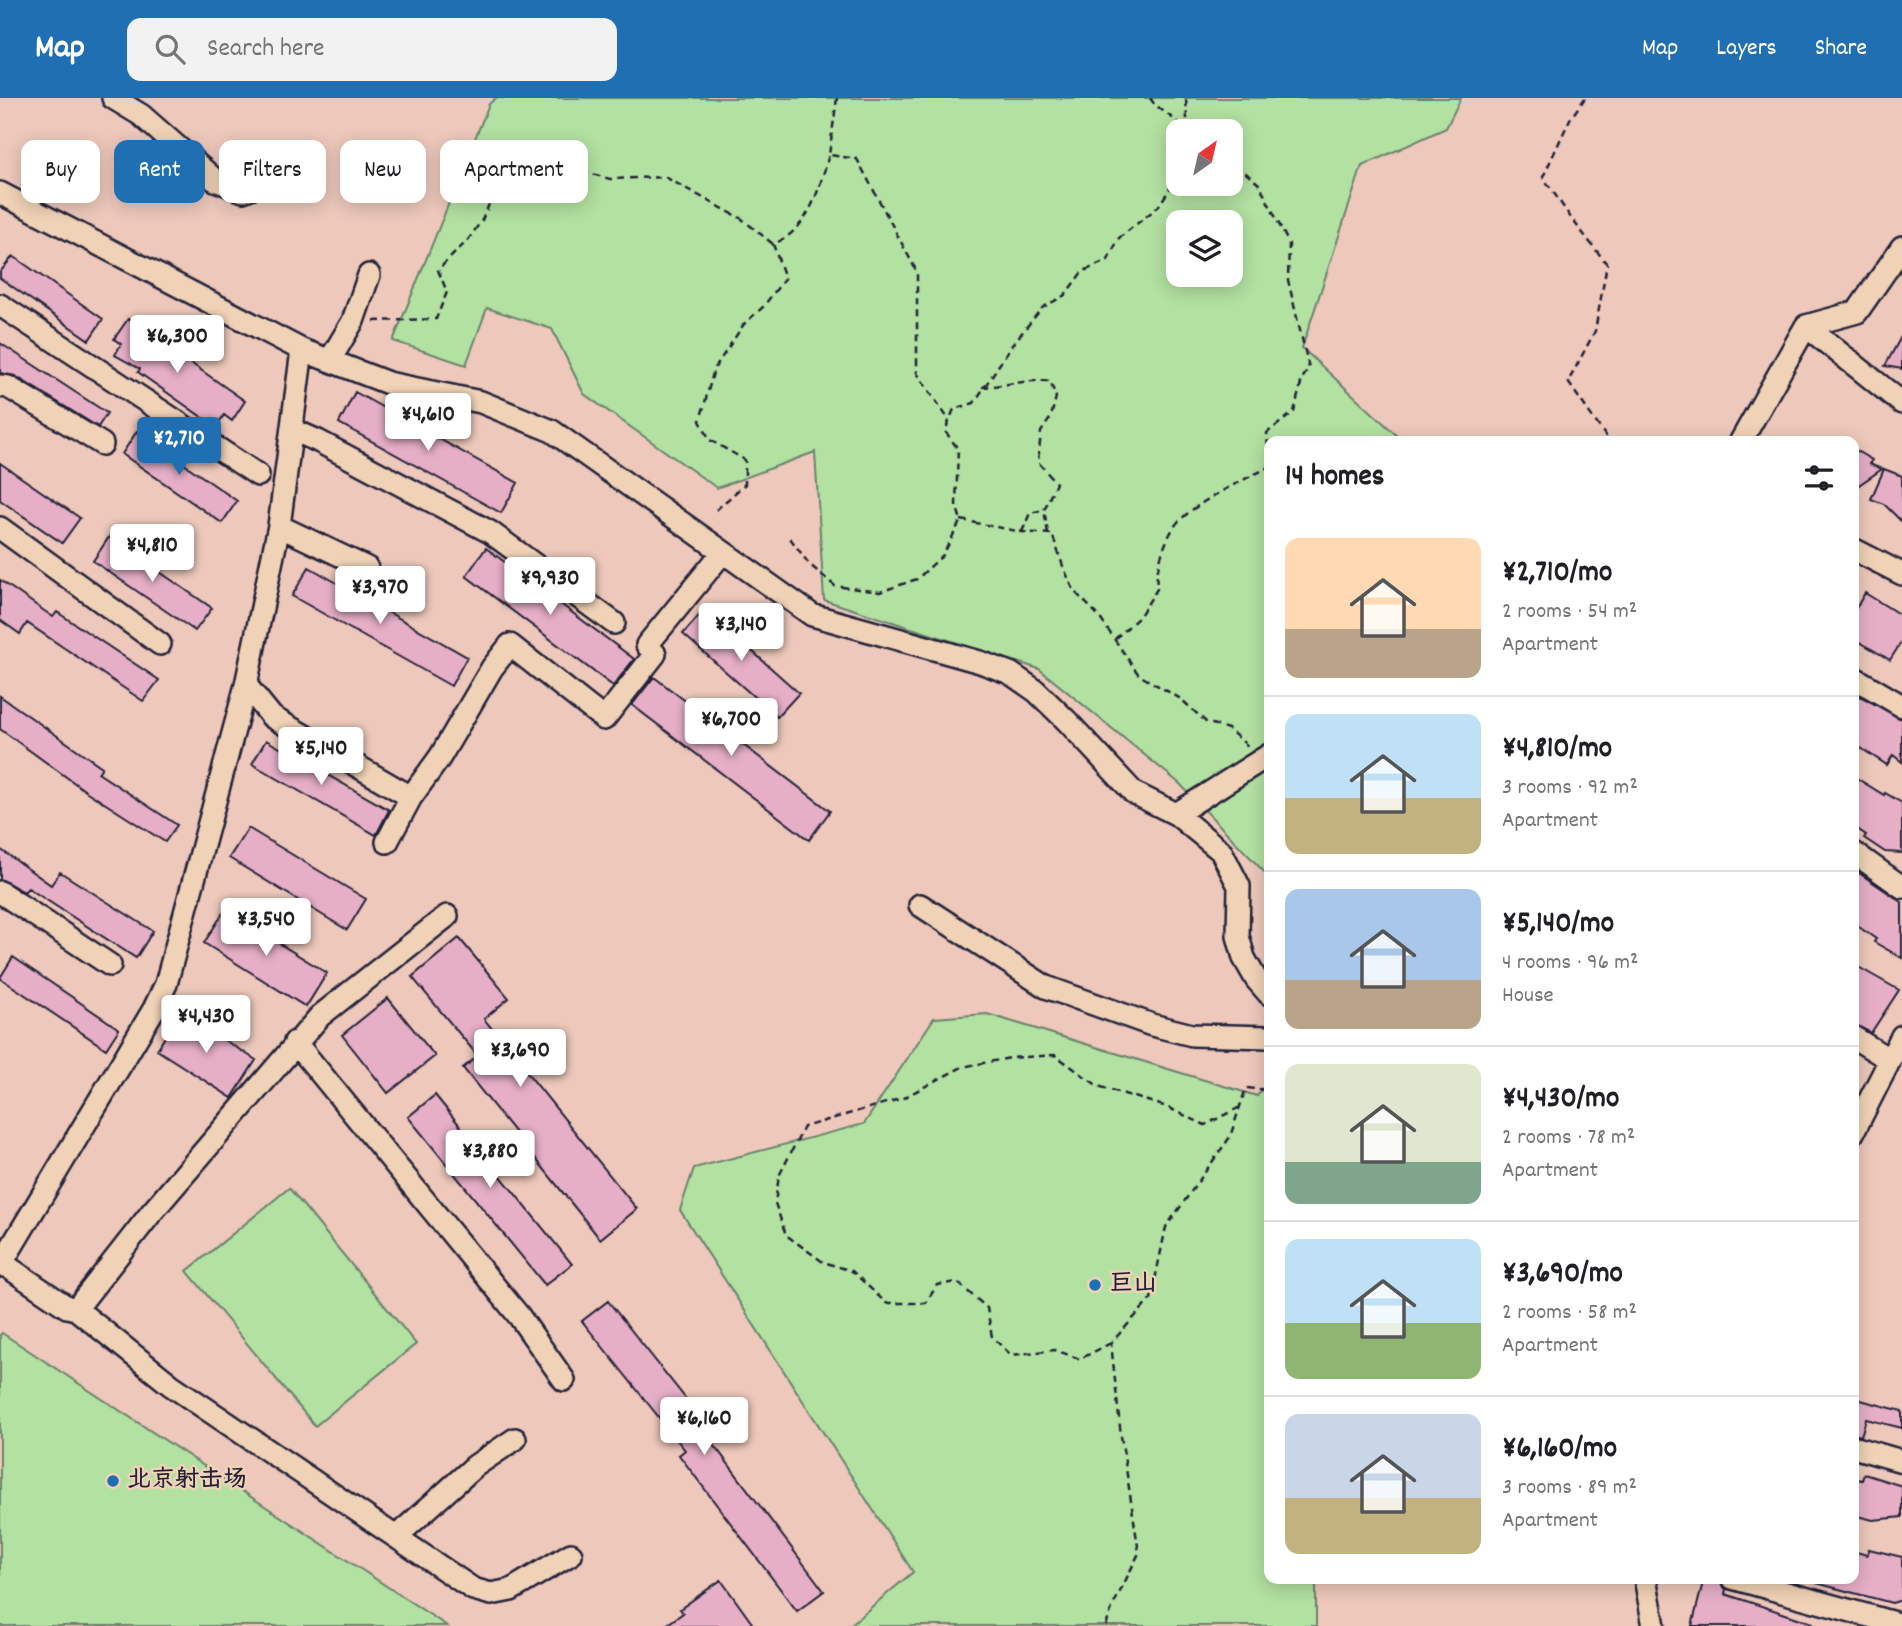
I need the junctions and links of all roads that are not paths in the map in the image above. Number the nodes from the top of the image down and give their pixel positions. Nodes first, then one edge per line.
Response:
1 (113, 98) edge
2 (219, 182) edge
3 (0, 193) edge
4 (1902, 247) edge
5 (369, 275) dead end
6 (0, 305) edge
7 (1806, 326) junction
8 (302, 350) junction
9 (330, 360) junction
10 (0, 386) edge
11 (1902, 403) edge
12 (293, 430) junction
13 (1744, 436) edge
14 (102, 444) dead end
15 (258, 475) dead end
16 (279, 526) junction
17 (0, 528) edge
18 (723, 552) junction
19 (1859, 552) edge
20 (367, 568) dead end
21 (1902, 574) edge
22 (614, 623) dead end
23 (160, 644) dead end
24 (1859, 681) edge
25 (246, 685) junction
26 (1902, 706) edge
27 (1264, 758) edge
28 (411, 797) junction
29 (1176, 814) junction
30 (387, 842) dead end
31 (1859, 856) edge
32 (1902, 887) edge
33 (0, 892) edge
34 (920, 905) dead end
35 (447, 916) dead end
36 (110, 965) dead end
37 (1264, 988) edge
38 (1264, 1037) edge
39 (1902, 1037) edge
40 (1859, 1041) edge
41 (295, 1042) junction
42 (1890, 1060) junction
43 (1859, 1121) edge
44 (1, 1264) edge
45 (76, 1309) junction
46 (564, 1380) dead end
47 (515, 1438) dead end
48 (1859, 1449) edge
49 (1902, 1461) edge
50 (397, 1536) junction
51 (571, 1554) dead end
52 (1646, 1584) edge
53 (1754, 1584) edge
54 (1902, 1625) edge
55 (1654, 1626) edge

1 - 2 street
3 - 8 street
4 - 7 street
5 - 9 street
6 - 15 street
7 - 11 street
7 - 13 street
8 - 9 street
8 - 12 street
9 - 18 street
10 - 14 street
12 - 16 street
12 - 22 street
16 - 20 street
16 - 25 street
17 - 23 street
18 - 28 street
18 - 29 street
19 - 21 street
24 - 26 street
25 - 28 street
25 - 44 street
27 - 29 street
28 - 30 street
29 - 37 street
31 - 32 street
33 - 36 street
34 - 38 street
35 - 41 street
39 - 42 street
40 - 42 street
41 - 45 street
41 - 46 street
42 - 43 street
44 - 45 street
45 - 50 street
47 - 50 street
48 - 49 street
50 - 51 street
52 - 55 street
53 - 54 street

